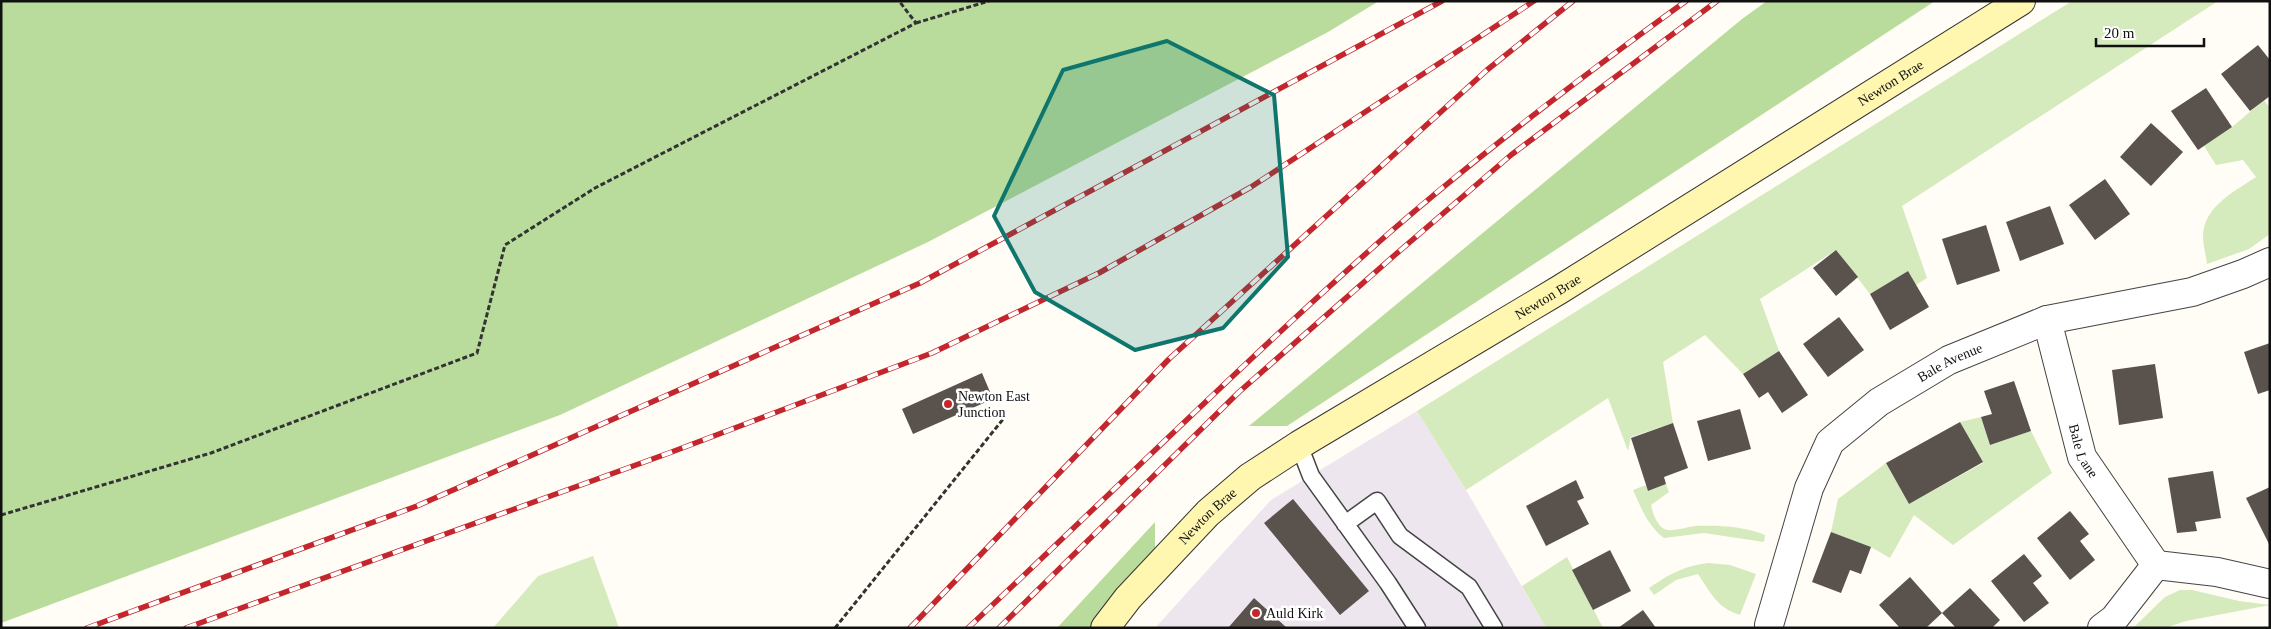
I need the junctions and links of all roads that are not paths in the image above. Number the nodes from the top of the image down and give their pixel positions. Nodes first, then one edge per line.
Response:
1 (2021, 1) edge
2 (2270, 262) edge
3 (2047, 320) junction
4 (1299, 445) junction
5 (1345, 524) junction
6 (2156, 565) junction
7 (2270, 584) edge
8 (1773, 627) edge
9 (1105, 628) edge
10 (1417, 628) edge
11 (1494, 628) edge
12 (2102, 628) edge

1 - 4 street, Newton Brae
2 - 3 street, Bale Avenue
3 - 6 street, Bale Lane
3 - 8 street, Bale Avenue
4 - 5 lane
4 - 9 street, Newton Brae
5 - 10 lane
5 - 11 lane
6 - 7 street
6 - 12 street

